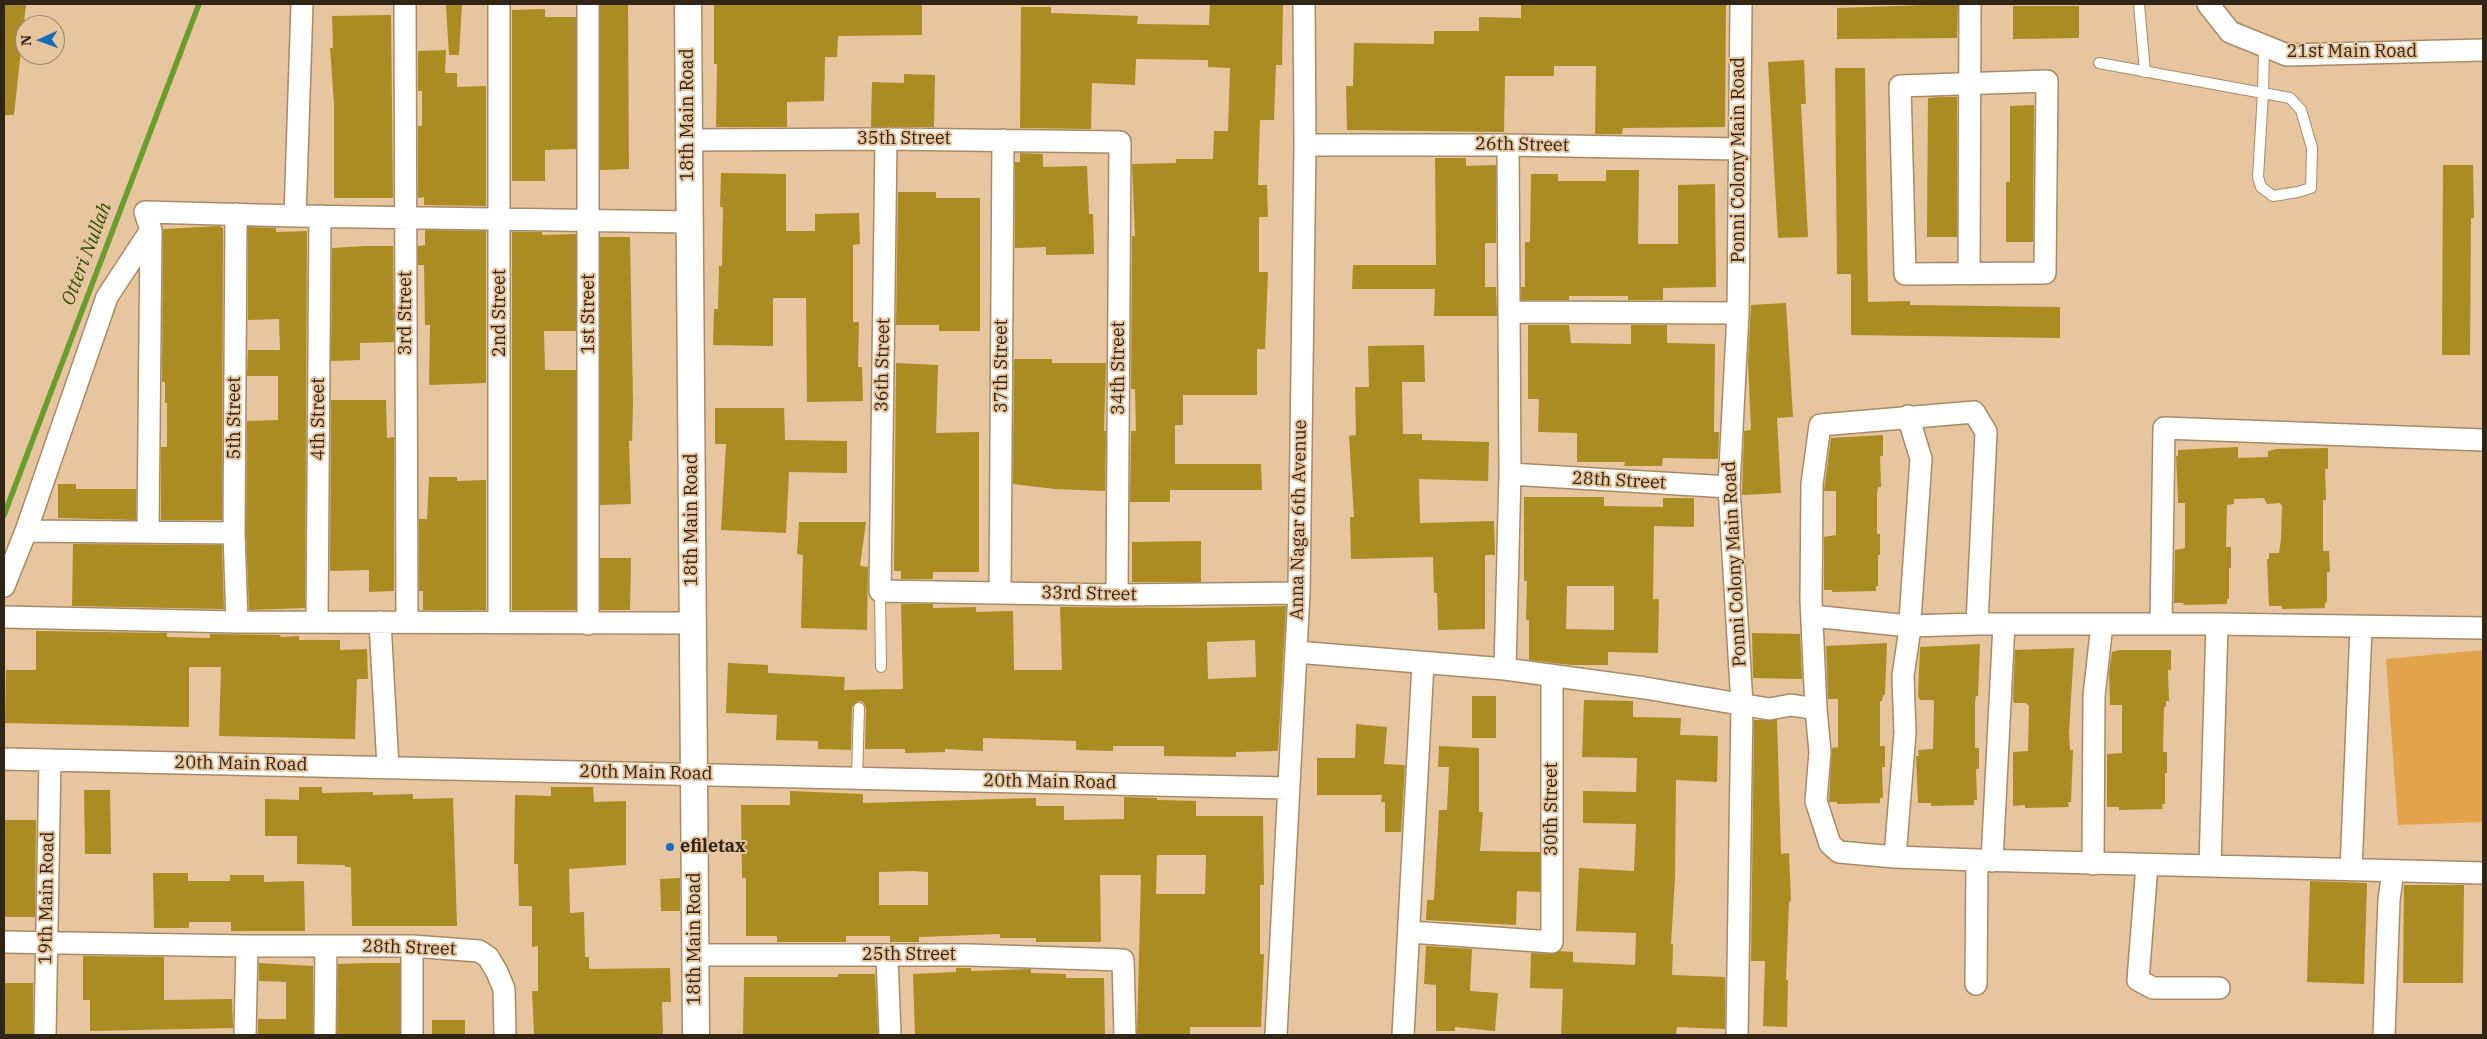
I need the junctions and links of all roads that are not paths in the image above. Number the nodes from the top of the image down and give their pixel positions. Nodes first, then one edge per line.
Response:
1 (302, 4) edge
2 (405, 4) edge
3 (499, 4) edge
4 (588, 4) edge
5 (688, 4) edge
6 (1304, 4) edge
7 (1740, 4) edge
8 (1970, 4) edge
9 (2140, 4) edge
10 (2208, 4) edge
11 (2264, 46) junction
12 (2483, 50) edge
13 (2099, 63) dead end
14 (2145, 72) junction
15 (1968, 82) junction
16 (2263, 93) junction
17 (886, 139) junction
18 (688, 140) junction
19 (1003, 140) junction
20 (1120, 142) joint
21 (1305, 145) junction
22 (1508, 145) junction
23 (1739, 148) junction
24 (236, 214) junction
25 (295, 216) junction
26 (320, 216) junction
27 (406, 216) junction
28 (500, 218) junction
29 (589, 221) junction
30 (689, 222) junction
31 (151, 230) junction
32 (1969, 274) junction
33 (1509, 312) junction
34 (1738, 313) junction
35 (1908, 416) junction
36 (2483, 440) edge
37 (1510, 474) junction
38 (1728, 487) junction
39 (26, 531) junction
40 (148, 532) junction
41 (234, 533) junction
42 (4, 586) edge
43 (880, 591) junction
44 (1000, 592) junction
45 (1299, 594) junction
46 (1117, 595) junction
47 (1812, 616) junction
48 (4, 617) edge
49 (237, 622) junction
50 (317, 622) junction
51 (380, 622) junction
52 (407, 622) junction
53 (499, 622) junction
54 (692, 623) junction
55 (588, 624) junction
56 (1977, 624) junction
57 (2004, 624) junction
58 (2102, 624) junction
59 (2161, 624) junction
60 (2217, 624) junction
61 (1909, 626) junction
62 (2361, 627) junction
63 (2483, 628) edge
64 (1296, 652) junction
65 (1423, 663) junction
66 (881, 668) dead end
67 (1505, 669) junction
68 (1552, 676) junction
69 (1742, 706) junction
70 (858, 708) dead end
71 (1816, 709) junction
72 (4, 759) edge
73 (50, 760) junction
74 (388, 767) junction
75 (694, 774) junction
76 (857, 778) junction
77 (1287, 788) junction
78 (1895, 857) junction
79 (1985, 860) junction
80 (2100, 864) junction
81 (2147, 865) junction
82 (2210, 866) junction
83 (2351, 870) junction
84 (2393, 871) junction
85 (2483, 873) edge
86 (1410, 932) junction
87 (4, 942) edge
88 (46, 943) junction
89 (247, 946) junction
90 (326, 946) junction
91 (412, 946) junction
92 (695, 955) junction
93 (887, 955) junction
94 (1976, 984) dead end
95 (2220, 988) dead end
96 (45, 1035) edge
97 (245, 1035) edge
98 (325, 1035) edge
99 (412, 1035) edge
100 (505, 1035) edge
101 (696, 1035) edge
102 (890, 1035) edge
103 (1125, 1035) edge
104 (1276, 1035) edge
105 (1403, 1035) edge
106 (1737, 1035) edge
107 (2384, 1035) edge

1 - 25 street
2 - 27 street, 3rd Street
3 - 28 street, 2nd Street
4 - 29 street, 1st Street
5 - 18 street, 18th Main Road
6 - 21 street, Anna Nagar 6th Avenue
7 - 23 street, Ponni Colony Main Road
8 - 15 street
9 - 14 lane
10 - 11 street, 21st Main Road
11 - 12 street, 21st Main Road
11 - 16 lane
13 - 14 lane
14 - 16 lane
15 - 32 street
15 - 32 street
15 - 32 street
16 - 16 lane
17 - 18 street, 35th Street
17 - 19 street, 35th Street
17 - 43 street, 36th Street
18 - 30 street, 18th Main Road
19 - 20 street, 35th Street
19 - 44 street, 37th Street
20 - 46 street, 34th Street
21 - 22 street, 26th Street
21 - 45 street, Anna Nagar 6th Avenue
22 - 23 street, 26th Street
22 - 33 street
23 - 34 street, Ponni Colony Main Road
24 - 25 street
24 - 31 street
24 - 41 street, 5th Street
25 - 26 street
26 - 27 street
26 - 50 street, 4th Street
27 - 28 street
27 - 52 street, 3rd Street
28 - 29 street
28 - 53 street, 2nd Street
29 - 30 street
29 - 55 street, 1st Street
30 - 54 street, 18th Main Road
31 - 39 street
31 - 40 street
33 - 34 street
33 - 37 street
34 - 38 street, Ponni Colony Main Road
35 - 47 street
35 - 56 street
35 - 61 street
36 - 59 street
37 - 38 street, 28th Street
37 - 67 street
38 - 69 street, Ponni Colony Main Road
39 - 40 street
39 - 42 street
40 - 41 street
41 - 49 street, 5th Street
43 - 44 street, 33rd Street
43 - 66 lane
44 - 46 street, 33rd Street
45 - 46 street, 33rd Street
45 - 64 street, Anna Nagar 6th Avenue
47 - 61 street
47 - 71 street
48 - 49 street
49 - 50 street
50 - 51 street
51 - 52 street
51 - 74 street
52 - 53 street
53 - 55 street
54 - 55 street
54 - 75 street, 18th Main Road
56 - 57 street
56 - 61 street
57 - 58 street
57 - 79 street
58 - 59 street
58 - 80 street
59 - 60 street
60 - 62 street
60 - 82 street
61 - 78 street
62 - 63 street
62 - 83 street
64 - 65 street
64 - 77 street, Anna Nagar 6th Avenue
65 - 67 street
65 - 86 street
67 - 68 street
68 - 69 street
68 - 86 street, 30th Street
69 - 71 street
69 - 106 street, Ponni Colony Main Road
70 - 76 lane
71 - 78 street
72 - 73 street, 20th Main Road
73 - 74 street, 20th Main Road
73 - 88 street, 19th Main Road
74 - 75 street, 20th Main Road
75 - 76 street, 20th Main Road
75 - 92 street, 18th Main Road
76 - 77 street, 20th Main Road
77 - 104 street, Anna Nagar 6th Avenue
78 - 79 street
79 - 80 street
79 - 94 street
80 - 81 street
81 - 82 street
81 - 95 street
82 - 83 street
83 - 84 street
84 - 85 street
84 - 107 street
86 - 105 street
87 - 88 street, 28th Street
88 - 89 street, 28th Street
88 - 96 street, 19th Main Road
89 - 90 street, 28th Street
89 - 97 street
90 - 91 street, 28th Street
90 - 98 street
91 - 99 street
91 - 100 street, 28th Street
92 - 93 street, 25th Street
92 - 101 street, 18th Main Road
93 - 102 street
93 - 103 street, 25th Street

